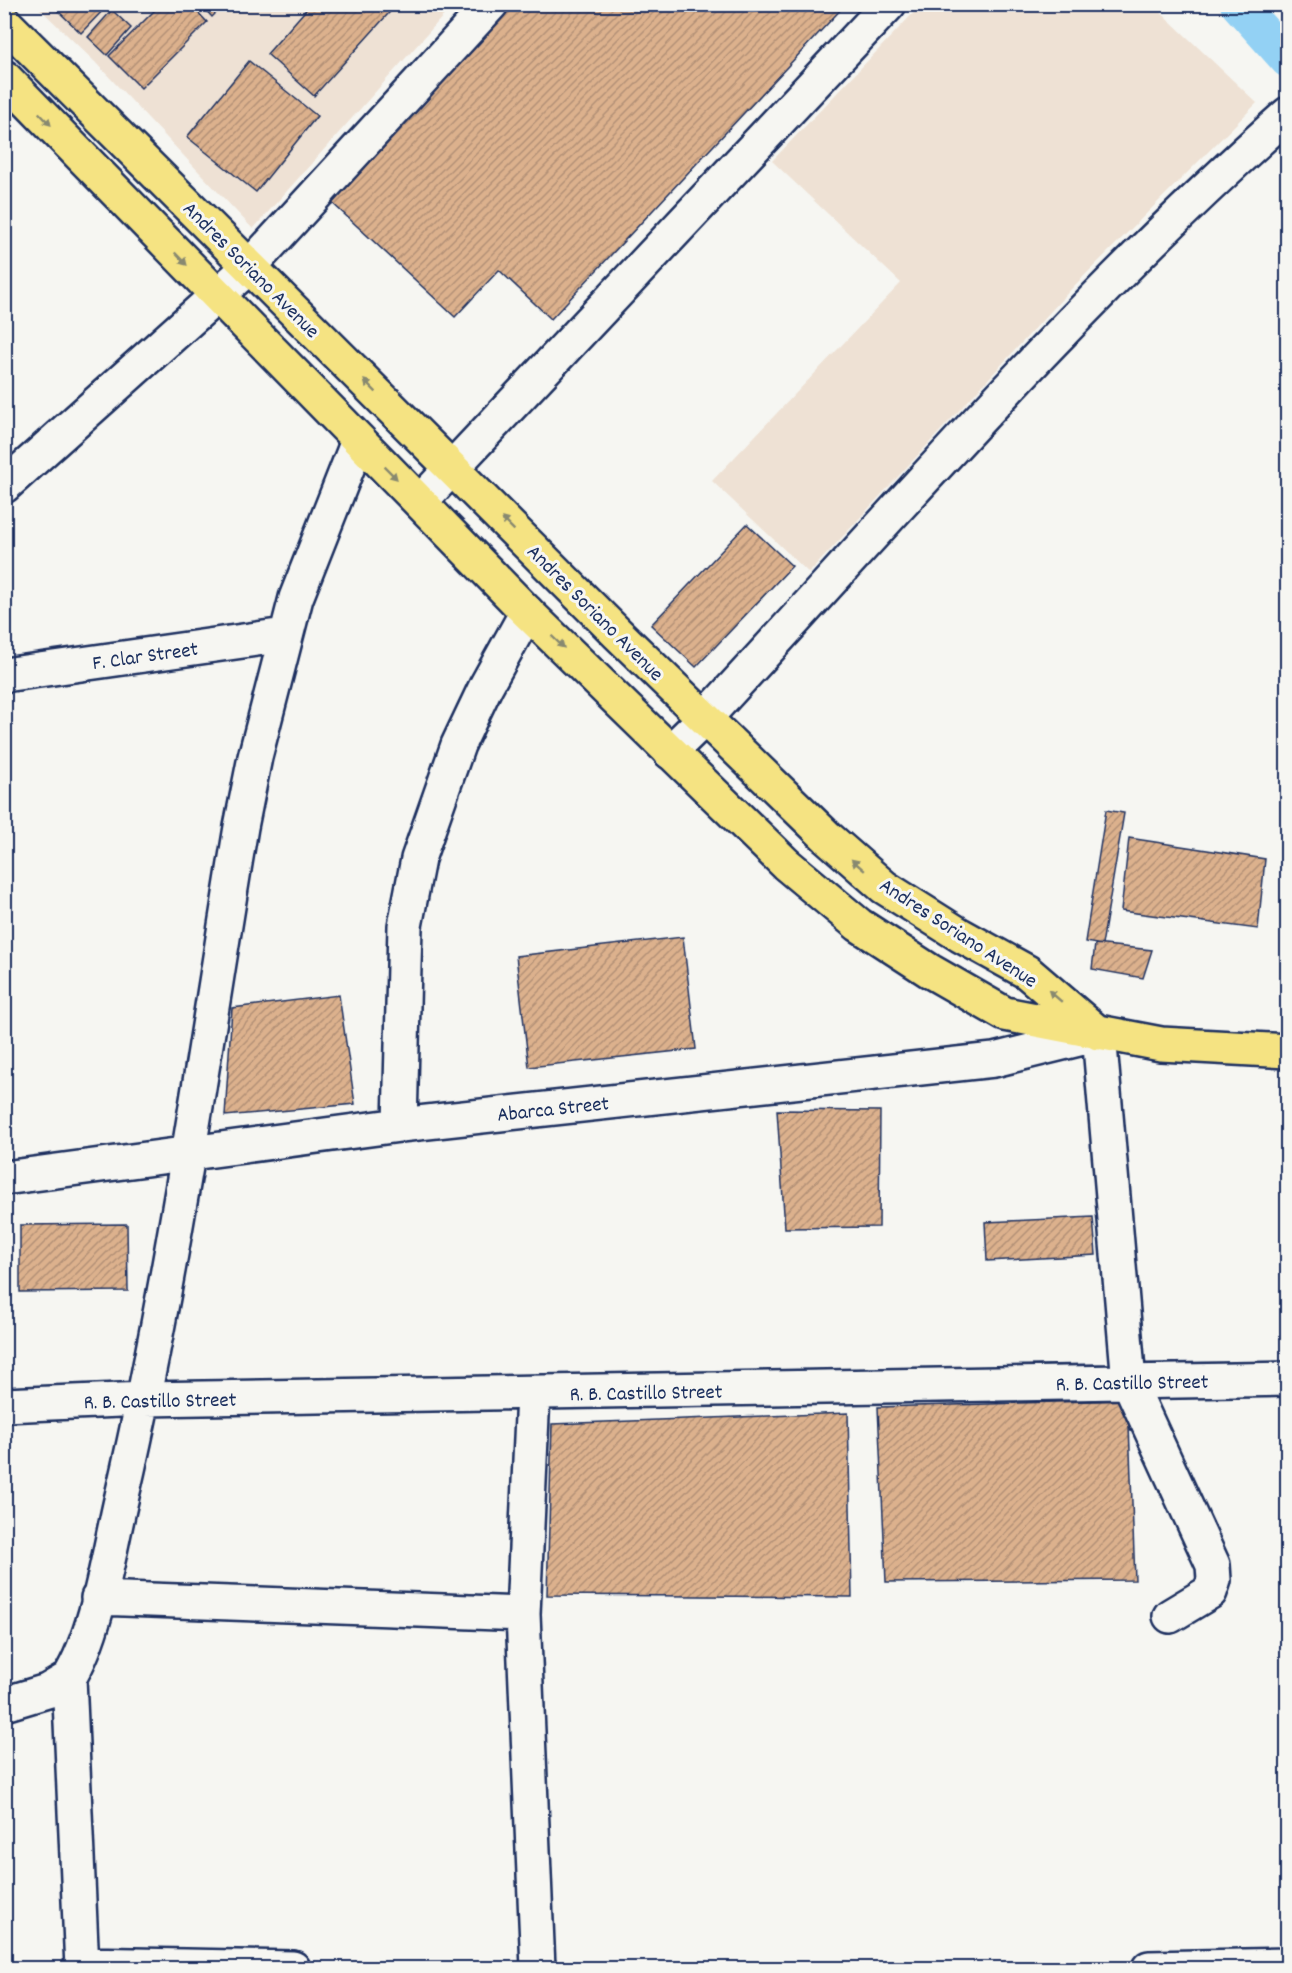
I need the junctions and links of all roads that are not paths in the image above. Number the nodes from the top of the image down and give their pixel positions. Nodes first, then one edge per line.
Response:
1 (491, 4) edge
2 (889, 4) edge
3 (4, 22) edge
4 (4, 77) edge
5 (1287, 114) edge
6 (250, 266) junction
7 (217, 297) junction
8 (358, 441) junction
9 (452, 468) junction
10 (4, 486) edge
11 (420, 502) junction
12 (527, 612) junction
13 (285, 635) junction
14 (4, 675) edge
15 (704, 719) junction
16 (670, 752) junction
17 (1099, 1034) junction
18 (1287, 1051) edge
19 (400, 1125) junction
20 (187, 1155) junction
21 (4, 1178) edge
22 (1287, 1379) edge
23 (1128, 1382) junction
24 (533, 1394) junction
25 (144, 1399) junction
26 (4, 1405) edge
27 (98, 1598) junction
28 (523, 1614) junction
29 (1170, 1616) dead end
30 (69, 1678) junction
31 (4, 1704) edge
32 (1287, 1965) edge
33 (82, 1966) edge
34 (293, 1968) edge
35 (538, 1968) edge
36 (1149, 1968) edge

1 - 6 street
2 - 9 street
3 - 6 highway, Andres Soriano Avenue
4 -> 7 highway, Andres Soriano Avenue
5 - 15 street
6 - 7 street
9 -> 6 highway, Andres Soriano Avenue
7 - 8 highway, Andres Soriano Avenue
7 - 10 street
8 -> 11 highway, Andres Soriano Avenue
8 - 13 street
9 - 11 street
15 -> 9 highway, Andres Soriano Avenue
11 - 12 highway, Andres Soriano Avenue
12 -> 16 highway, Andres Soriano Avenue
12 - 19 street
13 - 14 street, F. Clar Street
13 - 20 street
15 - 16 street
17 -> 15 highway, Andres Soriano Avenue
16 - 17 highway, Andres Soriano Avenue
17 - 18 highway
17 - 19 street, Abarca Street
17 - 23 street
19 - 20 street, Abarca Street
20 - 21 street, Abarca Street
20 - 25 street
22 - 23 street, R. B. Castillo Street
23 - 24 street, R. B. Castillo Street
23 - 29 street
24 - 25 street, R. B. Castillo Street
24 - 28 street
25 - 26 street, R. B. Castillo Street
25 - 27 street
27 - 28 street
27 - 30 street
28 - 35 street
30 - 31 street
30 - 33 street
32 - 36 street
33 - 34 street

